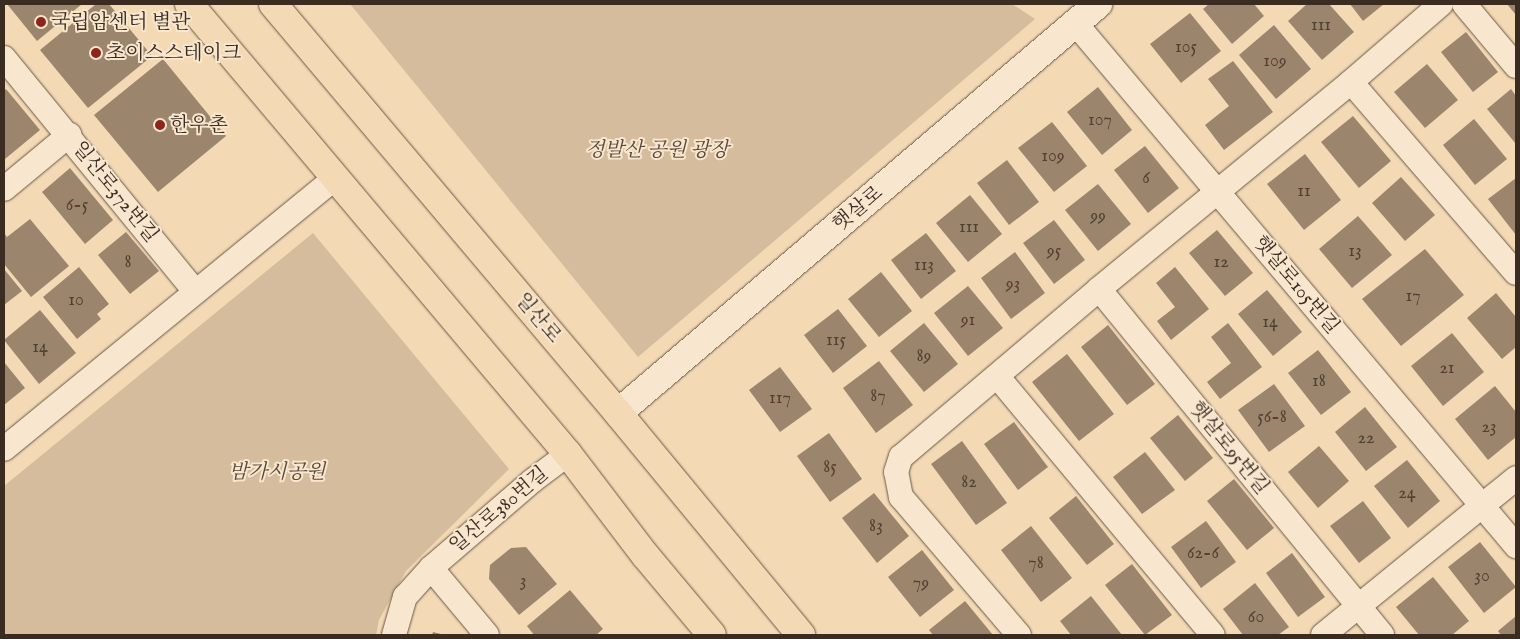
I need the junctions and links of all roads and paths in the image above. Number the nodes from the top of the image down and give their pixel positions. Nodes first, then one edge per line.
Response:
1 (189, 4) edge
2 (273, 4) edge
3 (1098, 4) edge
4 (1441, 4) edge
5 (1464, 4) edge
6 (1076, 24) junction
7 (4, 58) edge
8 (1516, 66) edge
9 (1351, 82) junction
10 (68, 135) junction
11 (336, 177) junction
12 (4, 189) edge
13 (1218, 193) junction
14 (1516, 273) edge
15 (1099, 289) junction
16 (195, 291) junction
17 (997, 376) junction
18 (618, 413) junction
19 (4, 449) edge
20 (568, 454) junction
21 (1516, 478) edge
22 (1483, 506) junction
23 (1516, 546) edge
24 (431, 568) junction
25 (1358, 606) junction
26 (394, 635) edge
27 (487, 635) edge
28 (712, 635) edge
29 (801, 635) edge
30 (1019, 635) edge
31 (1213, 635) edge
32 (1323, 635) edge
33 (1382, 635) edge

1 - 11 main road
2 - 18 main road, 일산로
3 - 6 street, 햇살로
4 - 9 street
5 - 8 street
6 - 13 street, 햇살로105번길
6 - 18 street, 햇살로
7 - 10 street
9 - 13 street
9 - 14 street
10 - 12 street, 일산로372번길
10 - 16 street, 일산로372번길
11 - 16 street
11 - 20 main road
13 - 15 street
13 - 22 street, 햇살로105번길
15 - 17 street
15 - 25 street, 햇살로95번길
16 - 19 street
17 - 30 street
17 - 31 street
18 - 29 main road, 일산로
20 - 24 street, 일산로380번길
20 - 28 main road
21 - 22 street
22 - 23 street, 햇살로105번길
22 - 25 street
24 - 26 street, 일산로380번길
24 - 27 street, 일산로380번길
25 - 32 street
25 - 33 street

